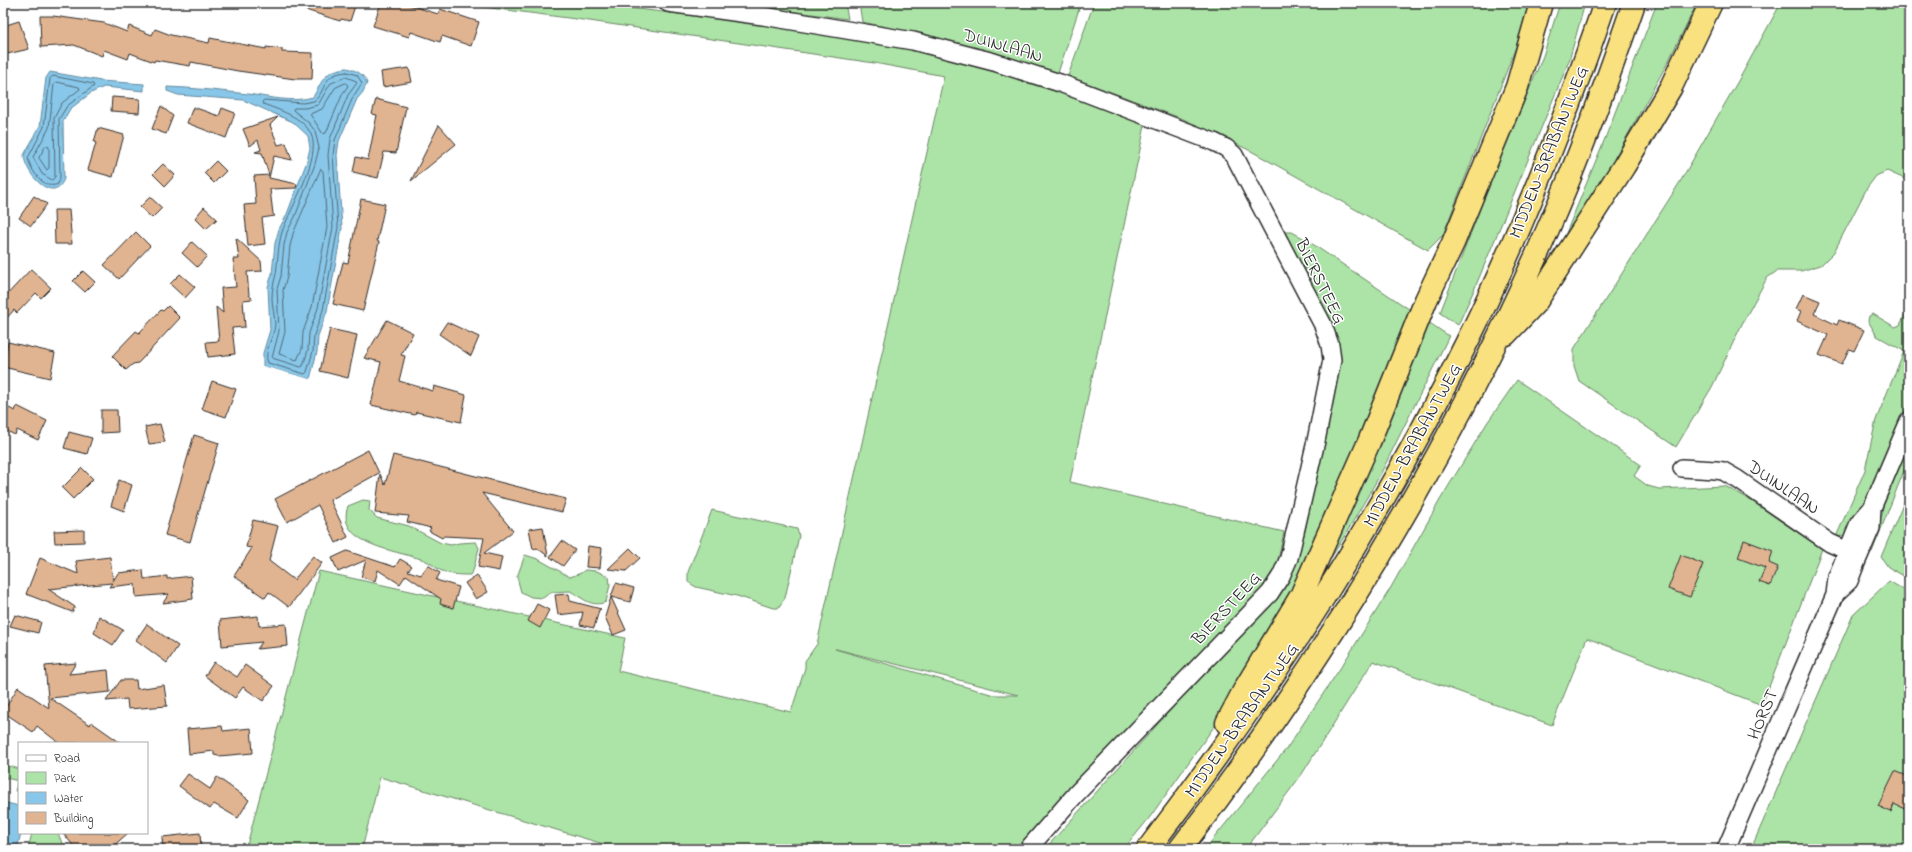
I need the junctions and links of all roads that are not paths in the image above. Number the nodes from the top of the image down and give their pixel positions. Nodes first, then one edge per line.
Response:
1 (668, 3) edge
2 (1542, 3) edge
3 (1605, 3) edge
4 (1634, 3) edge
5 (1711, 3) edge
6 (1272, 226) joint
7 (1492, 348) junction
8 (1909, 421) edge
9 (1682, 468) dead end
10 (1854, 553) junction
11 (1192, 792) junction
12 (1028, 849) edge
13 (1148, 849) edge
14 (1180, 849) edge
15 (1726, 849) edge

1 - 6 street, DUINLAAN
2 - 11 highway
3 - 11 highway, MIDDEN-BRABANTWEG
4 - 7 highway, MIDDEN-BRABANTWEG
5 - 7 highway
6 - 12 street, BIERSTEEG
7 - 14 highway, MIDDEN-BRABANTWEG
8 - 10 street, HORST
9 - 10 street, DUINLAAN
10 - 15 street, HORST
11 - 13 highway, MIDDEN-BRABANTWEG

